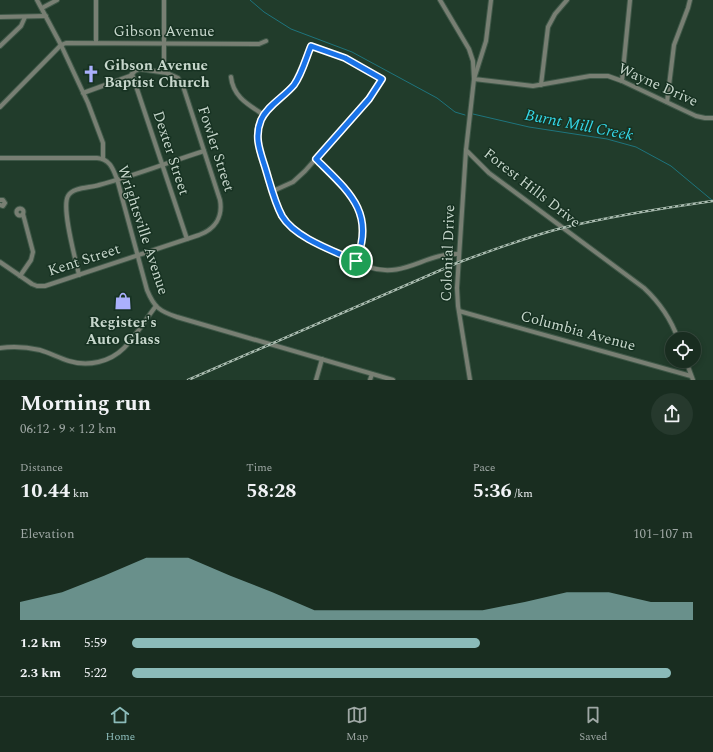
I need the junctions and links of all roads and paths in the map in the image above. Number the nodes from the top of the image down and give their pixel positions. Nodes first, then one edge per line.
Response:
1 (37, 0) edge
2 (57, 0) edge
3 (96, 0) edge
4 (164, 0) edge
5 (440, 0) edge
6 (492, 0) edge
7 (567, 0) edge
8 (630, 0) edge
9 (690, 0) edge
10 (42, 8) junction
11 (46, 16) junction
12 (0, 17) edge
13 (24, 17) junction
14 (266, 41) dead end
15 (96, 43) junction
16 (164, 43) junction
17 (61, 45) junction
18 (0, 46) edge
19 (164, 72) junction
20 (132, 74) junction
21 (231, 77) dead end
22 (474, 79) junction
23 (622, 81) junction
24 (541, 85) junction
25 (84, 94) junction
26 (667, 102) junction
27 (0, 107) edge
28 (264, 115) junction
29 (713, 118) edge
30 (466, 150) junction
31 (204, 151) junction
32 (0, 158) edge
33 (104, 159) junction
34 (316, 159) junction
35 (162, 164) junction
36 (117, 179) junction
37 (273, 191) junction
38 (0, 200) edge
39 (0, 205) edge
40 (23, 214) dead end
41 (218, 221) joint
42 (187, 240) junction
43 (458, 254) junction
44 (137, 256) junction
45 (356, 261) junction
46 (0, 262) edge
47 (79, 275) junction
48 (20, 276) junction
49 (156, 306) junction
50 (459, 311) junction
51 (675, 332) edge
52 (0, 348) edge
53 (322, 359) junction
54 (688, 368) edge
55 (372, 374) junction
56 (692, 378) edge
57 (316, 380) edge
58 (370, 380) edge
59 (393, 380) edge
60 (470, 380) edge

1 - 10 street, Wrightsville Avenue
2 - 10 street
3 - 15 street
4 - 16 street
5 - 22 street, Forest Hills Drive
6 - 22 street
7 - 24 street
8 - 23 street
9 - 26 street
10 - 11 street, Wrightsville Avenue
11 - 13 street
11 - 17 street, Wrightsville Avenue
12 - 13 street
13 - 18 street
14 - 16 street, Gibson Avenue
15 - 16 street, Gibson Avenue
15 - 17 street, Gibson Avenue
16 - 19 street
17 - 25 street, Wrightsville Avenue
17 - 27 street
19 - 20 street
19 - 31 street, Fowler Street
20 - 25 street
20 - 35 street, Dexter Street
21 - 28 street
22 - 24 street, Wayne Drive
22 - 30 street, Forest Hills Drive
23 - 24 street, Wayne Drive
23 - 26 street, Wayne Drive
25 - 33 street, Wrightsville Avenue
26 - 29 street, Wayne Drive
28 - 34 street
28 - 37 street
30 - 43 street, Colonial Drive
30 - 51 street, Forest Hills Drive
31 - 35 street
31 - 41 street, Fowler Street
32 - 33 street
33 - 36 street, Wrightsville Avenue
34 - 37 street
34 - 45 street
35 - 36 street
35 - 42 street, Dexter Street
36 - 44 street, Wrightsville Avenue
36 - 47 street
37 - 45 street
38 - 39 street
40 - 48 street
41 - 42 street, Kent Street
42 - 44 street, Kent Street
43 - 45 street
43 - 50 street, Colonial Drive
44 - 47 street, Kent Street
44 - 49 street, Wrightsville Avenue
46 - 48 street
47 - 48 street, Kent Street
49 - 52 street
49 - 53 street, Wrightsville Avenue
50 - 56 street, Columbia Avenue
50 - 60 street, Colonial Drive
53 - 55 street, Wrightsville Avenue
53 - 57 street
54 - 56 street
55 - 58 street
55 - 59 street, Wrightsville Avenue

